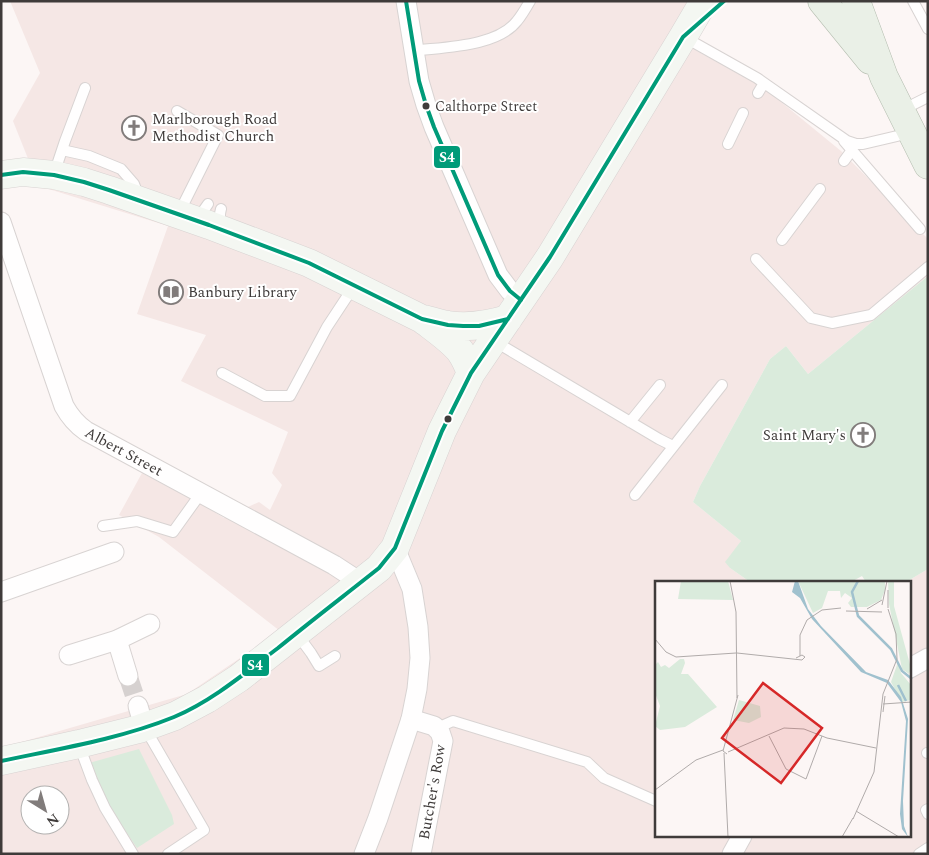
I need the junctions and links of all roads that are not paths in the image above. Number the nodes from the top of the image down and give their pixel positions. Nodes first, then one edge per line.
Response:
1 (406, 1) edge
2 (530, 1) edge
3 (702, 1) edge
4 (724, 1) edge
5 (822, 1) edge
6 (856, 1) edge
7 (914, 1) edge
8 (928, 29) edge
9 (683, 37) junction
10 (413, 51) junction
11 (884, 77) junction
12 (764, 83) junction
13 (85, 88) dead end
14 (758, 93) dead end
15 (928, 96) edge
16 (177, 111) dead end
17 (743, 113) dead end
18 (906, 122) junction
19 (839, 135) junction
20 (728, 144) dead end
21 (852, 150) junction
22 (844, 161) dead end
23 (58, 162) junction
24 (928, 165) edge
25 (1, 175) edge
26 (820, 189) dead end
27 (221, 209) dead end
28 (192, 212) junction
29 (1, 222) edge
30 (920, 229) dead end
31 (234, 234) junction
32 (782, 240) dead end
33 (756, 259) dead end
34 (928, 267) edge
35 (354, 286) junction
36 (422, 319) junction
37 (507, 320) junction
38 (222, 373) dead end
39 (471, 373) junction
40 (660, 385) dead end
41 (722, 385) dead end
42 (630, 422) junction
43 (673, 446) junction
44 (201, 493) junction
45 (635, 495) dead end
46 (103, 526) dead end
47 (395, 548) junction
48 (114, 552) dead end
49 (360, 582) junction
50 (1, 592) edge
51 (150, 624) dead end
52 (296, 633) junction
53 (116, 640) junction
54 (69, 655) dead end
55 (335, 656) dead end
56 (928, 658) edge
57 (912, 667) edge
58 (128, 676) tunnel mouth
59 (141, 716) junction
60 (411, 719) junction
61 (437, 728) junction
62 (79, 744) junction
63 (1, 761) edge
64 (655, 802) edge
65 (928, 809) edge
66 (928, 814) edge
67 (741, 838) edge
68 (928, 848) edge
69 (133, 854) edge
70 (168, 854) edge
71 (364, 854) edge
72 (421, 854) edge
73 (732, 854) edge
74 (919, 854) edge

1 - 10 street
2 - 10 lane
3 - 9 street
4 - 9 street
5 - 11 main road
6 - 11 main road
7 - 8 lane
9 - 12 lane
9 - 37 street
10 - 37 street
11 - 18 main road
12 - 14 lane
12 - 19 lane
13 - 23 lane
15 - 18 lane
16 - 28 lane
17 - 20 lane
18 - 19 lane
18 - 24 main road
19 - 21 lane
21 - 22 lane
21 - 30 lane
23 - 25 street
23 - 28 street
26 - 32 lane
27 - 31 lane
28 - 31 street
29 - 44 street, Albert Street
31 - 35 street
33 - 34 lane
35 - 36 street
35 - 38 lane
36 - 37 street
36 - 39 street
37 - 39 street
37 - 42 lane
39 - 47 street
40 - 42 lane
41 - 43 lane
42 - 43 lane
43 - 45 lane
44 - 46 lane
44 - 49 street, Albert Street
47 - 49 street
47 - 60 street
48 - 50 street
49 - 52 street
51 - 53 street
52 - 55 lane
52 - 59 street
53 - 54 street
53 - 58 street
56 - 57 street
59 - 62 street
59 - 70 lane
60 - 61 street, Butcher's Row
60 - 71 street
61 - 64 lane
61 - 72 street, Butcher's Row
62 - 63 street
62 - 69 lane
65 - 66 lane
67 - 73 street
68 - 74 lane

